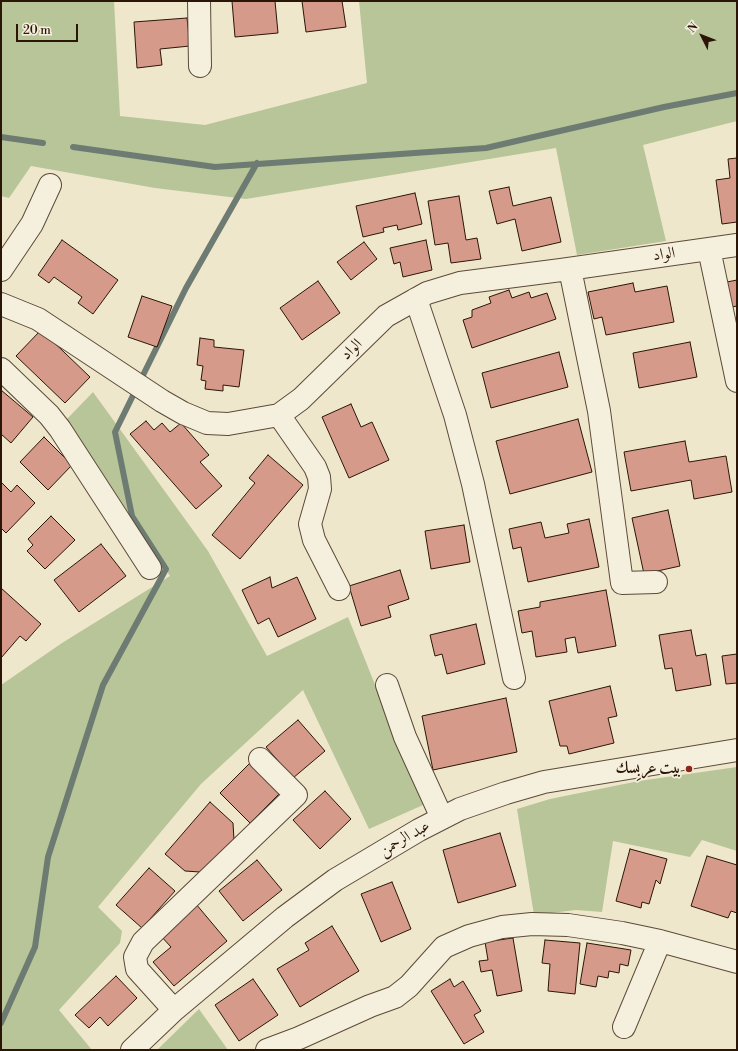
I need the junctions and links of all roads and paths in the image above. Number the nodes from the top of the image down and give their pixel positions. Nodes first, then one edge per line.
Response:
1 (199, 1) edge
2 (200, 66) dead end
3 (50, 185) dead end
4 (737, 244) edge
5 (709, 249) junction
6 (570, 269) junction
7 (1, 270) edge
8 (416, 299) junction
9 (1, 304) edge
10 (1, 368) edge
11 (737, 381) edge
12 (279, 415) junction
13 (150, 568) dead end
14 (656, 582) dead end
15 (339, 589) dead end
16 (514, 678) dead end
17 (387, 685) dead end
18 (736, 747) edge
19 (260, 759) dead end
20 (442, 818) junction
21 (660, 941) junction
22 (737, 962) edge
23 (174, 1010) junction
24 (624, 1027) dead end
25 (132, 1050) edge
26 (267, 1050) edge

1 - 2 street
3 - 7 street
4 - 5 street, الواد
5 - 6 street, الواد
5 - 11 street
6 - 8 street, الواد
6 - 14 street
8 - 12 street, الواد
8 - 16 street
9 - 12 street, الواد
10 - 13 street
12 - 15 street
17 - 20 street
18 - 20 street, عبد الرحمن
19 - 23 street
20 - 23 street, عبد الرحمن
21 - 22 street
21 - 24 street
21 - 26 street
23 - 25 street, عبد الرحمن

